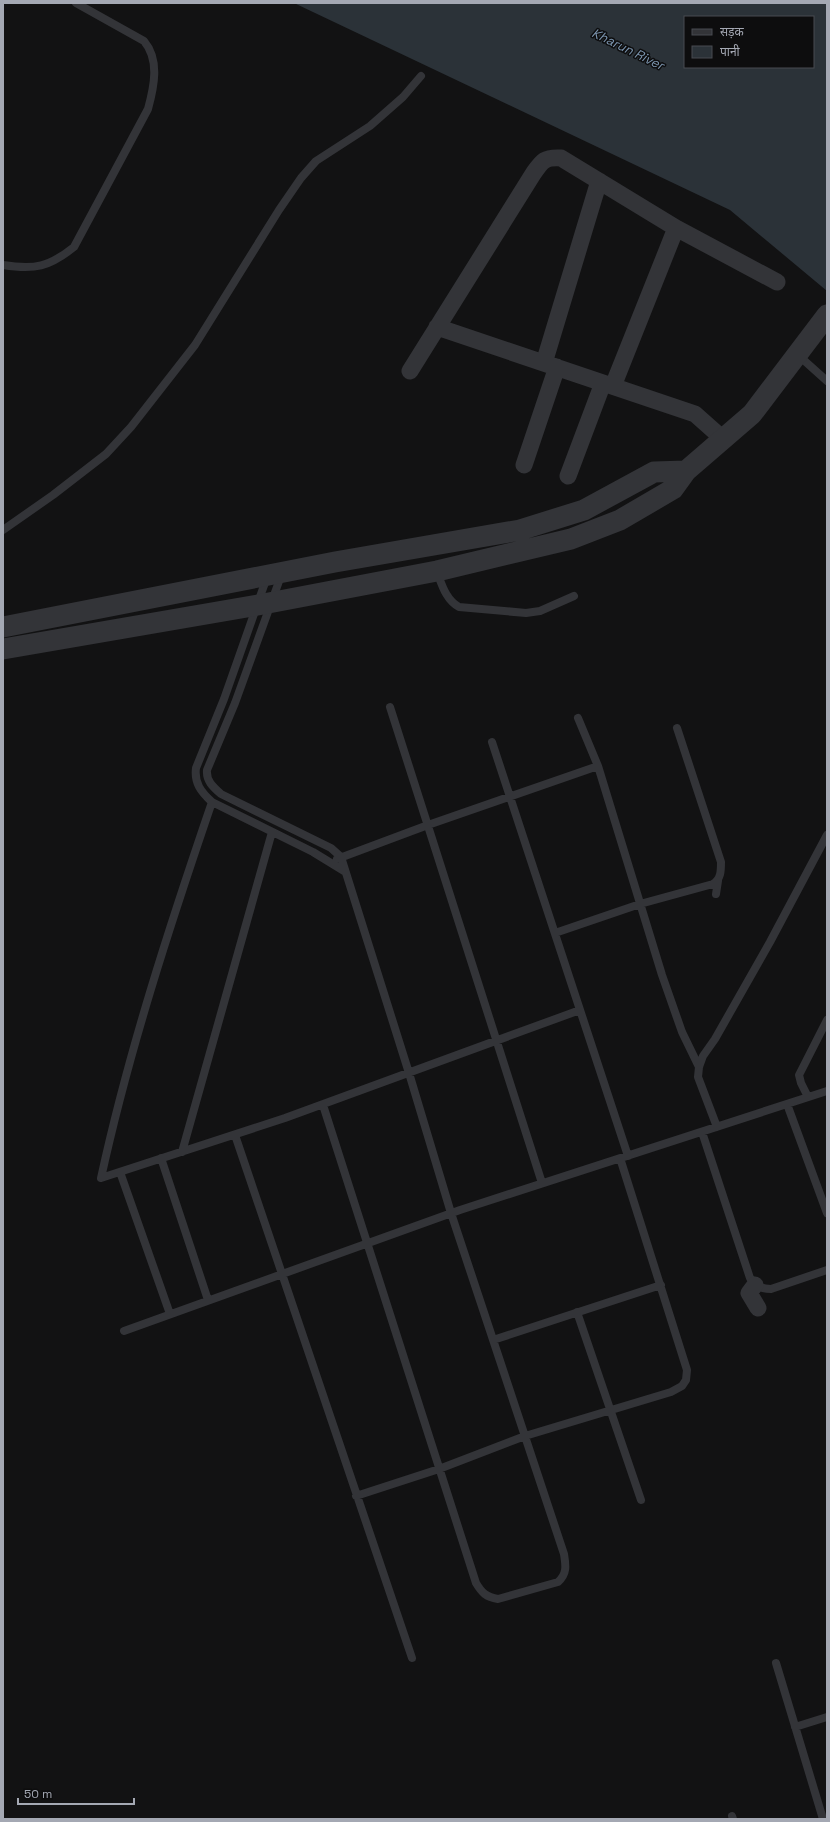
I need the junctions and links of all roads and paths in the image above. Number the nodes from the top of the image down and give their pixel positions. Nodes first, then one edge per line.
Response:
1 (76, 3) edge
2 (421, 76) dead end
3 (599, 181) junction
4 (676, 228) junction
5 (3, 265) edge
6 (777, 282) dead end
7 (827, 315) edge
8 (437, 327) junction
9 (797, 355) junction
10 (551, 365) junction
11 (410, 371) dead end
12 (827, 381) edge
13 (608, 385) junction
14 (722, 438) junction
15 (524, 465) dead end
16 (686, 471) junction
17 (568, 476) dead end
18 (563, 517) junction
19 (3, 530) edge
20 (571, 539) junction
21 (437, 571) junction
22 (275, 574) junction
23 (574, 596) dead end
24 (265, 603) junction
25 (3, 627) edge
26 (3, 649) edge
27 (390, 707) dead end
28 (578, 718) dead end
29 (677, 728) dead end
30 (492, 742) dead end
31 (598, 766) junction
32 (511, 796) junction
33 (212, 802) junction
34 (428, 825) junction
35 (272, 832) junction
36 (827, 835) edge
37 (341, 857) junction
38 (332, 863) junction
39 (344, 871) junction
40 (718, 881) junction
41 (716, 894) dead end
42 (640, 904) junction
43 (555, 933) junction
44 (580, 1010) junction
45 (827, 1020) edge
46 (497, 1041) junction
47 (699, 1067) junction
48 (409, 1073) junction
49 (827, 1091) edge
50 (808, 1097) junction
51 (323, 1104) junction
52 (787, 1104) junction
53 (717, 1127) junction
54 (702, 1132) junction
55 (235, 1135) junction
56 (182, 1152) junction
57 (624, 1157) junction
58 (161, 1158) junction
59 (120, 1172) junction
60 (542, 1183) junction
61 (451, 1213) junction
62 (827, 1213) edge
63 (368, 1243) junction
64 (827, 1270) edge
65 (283, 1274) junction
66 (661, 1285) junction
67 (755, 1285) junction
68 (208, 1300) junction
69 (758, 1308) dead end
70 (577, 1312) junction
71 (170, 1314) junction
72 (124, 1331) dead end
73 (493, 1340) junction
74 (611, 1411) junction
75 (525, 1436) junction
76 (439, 1469) junction
77 (356, 1496) junction
78 (641, 1500) dead end
79 (412, 1658) dead end
80 (776, 1663) dead end
81 (827, 1717) edge
82 (795, 1727) junction
83 (823, 1819) edge

1 - 5 lane
2 - 19 lane
3 - 4 street
3 - 8 street
3 - 10 street
4 - 6 street
4 - 13 street
7 - 9 street
8 - 10 street
8 - 11 street
9 - 12 lane
9 - 14 street
10 - 13 street
10 - 15 street
13 - 14 street
13 - 17 street
14 - 16 street
16 - 18 street
16 - 20 street
18 - 20 street
18 - 22 street
20 - 21 street
21 - 23 lane
21 - 24 street
22 - 24 lane
22 - 24 lane
22 - 25 street
24 - 26 street
24 - 33 lane
24 - 37 lane
27 - 34 lane
28 - 31 lane
29 - 40 lane
30 - 32 lane
31 - 32 lane
31 - 42 lane
32 - 34 lane
32 - 43 lane
33 - 35 lane
33 - 59 lane
34 - 37 lane
34 - 46 lane
35 - 38 lane
35 - 56 lane
36 - 47 lane
37 - 38 lane
37 - 39 lane
38 - 39 lane
39 - 48 lane
40 - 41 lane
40 - 42 lane
42 - 43 lane
42 - 47 lane
43 - 44 lane
44 - 46 lane
44 - 57 lane
45 - 50 lane
46 - 48 lane
46 - 60 lane
47 - 53 lane
48 - 51 lane
48 - 61 lane
49 - 50 lane
50 - 52 lane
51 - 55 lane
51 - 63 lane
52 - 53 lane
52 - 62 lane
53 - 54 lane
54 - 57 lane
54 - 67 lane
55 - 56 lane
55 - 65 lane
56 - 58 lane
57 - 60 lane
57 - 66 lane
58 - 59 lane
58 - 68 lane
59 - 71 lane
60 - 61 lane
61 - 63 lane
61 - 73 lane
63 - 65 lane
63 - 76 lane
64 - 67 lane
65 - 68 lane
65 - 77 lane
66 - 70 lane
66 - 74 lane
67 - 69 street
68 - 71 lane
70 - 73 lane
70 - 74 lane
71 - 72 lane
73 - 75 lane
74 - 75 lane
74 - 78 lane
75 - 76 lane
75 - 76 lane
76 - 77 lane
77 - 79 lane
80 - 82 lane
81 - 82 lane
82 - 83 lane

